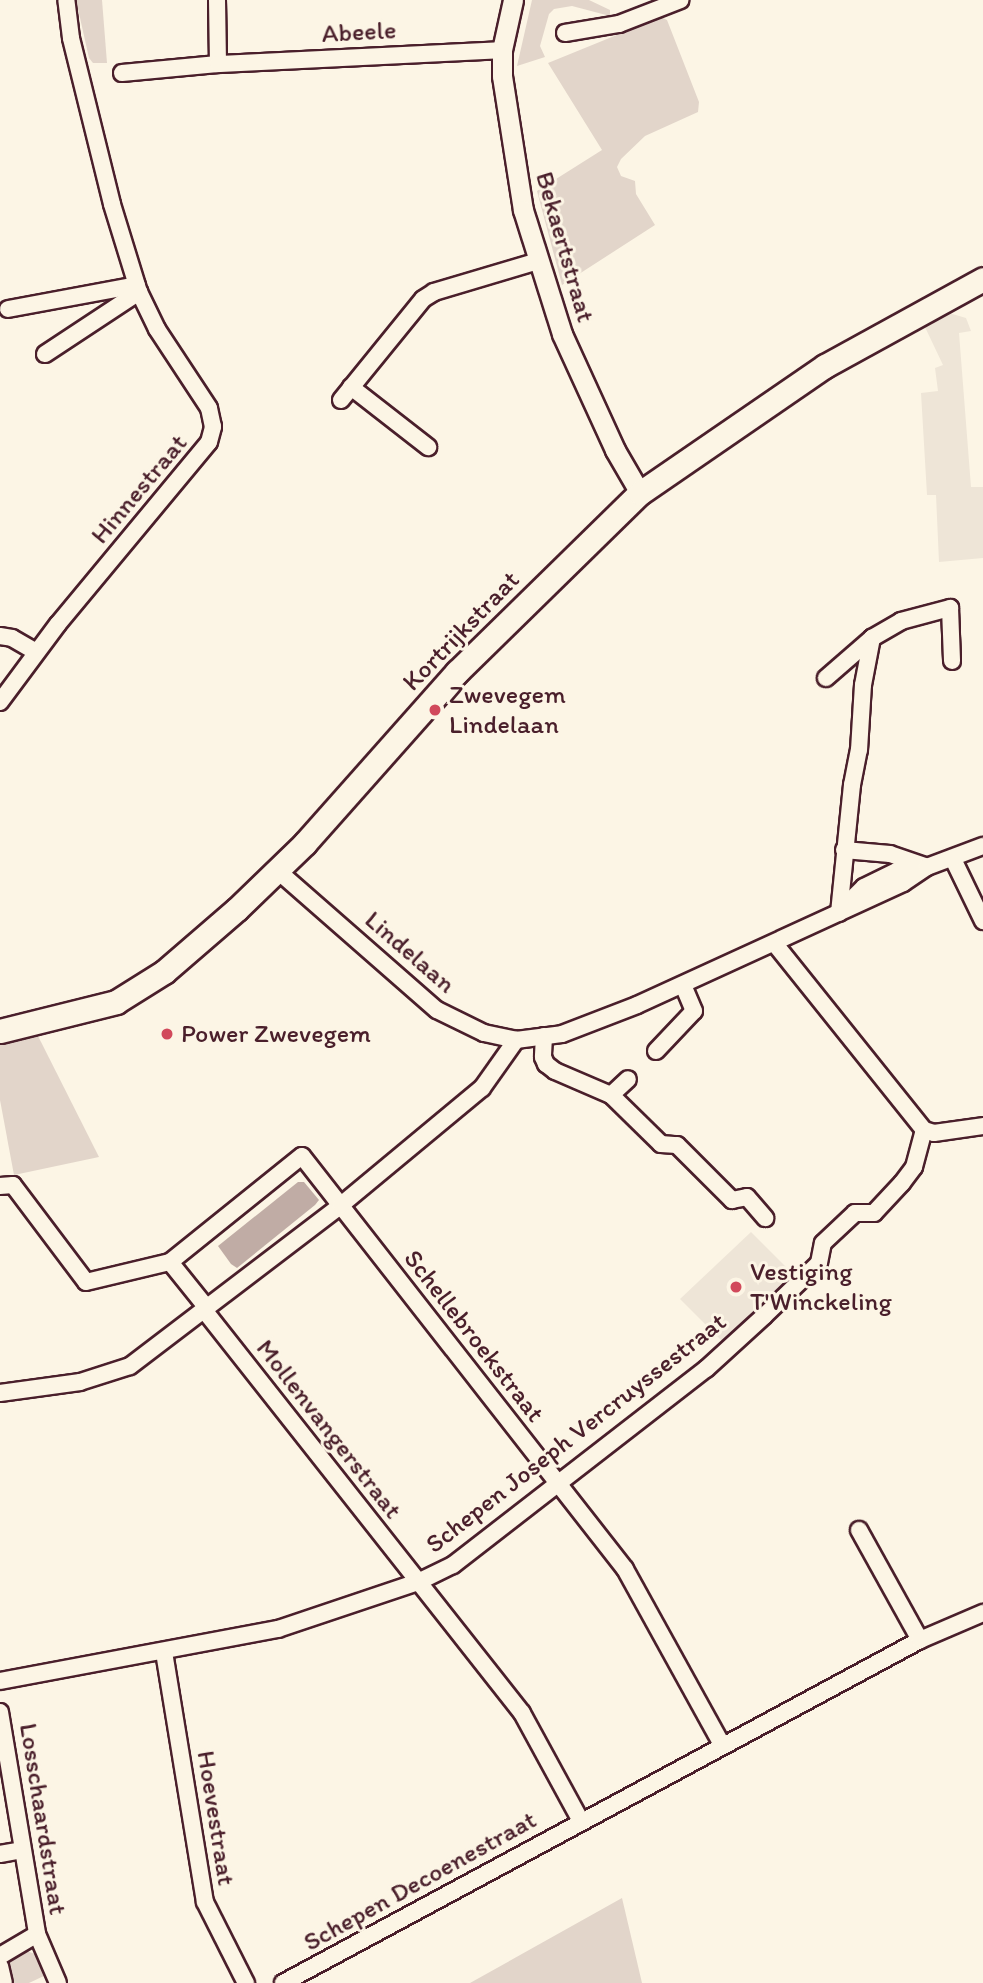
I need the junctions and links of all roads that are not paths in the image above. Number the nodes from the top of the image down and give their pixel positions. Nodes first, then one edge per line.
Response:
1 (66, 0) edge
2 (216, 0) edge
3 (513, 0) edge
4 (681, 0) edge
5 (565, 33) dead end
6 (502, 50) junction
7 (218, 64) junction
8 (122, 73) dead end
9 (538, 261) junction
10 (983, 279) edge
11 (138, 288) junction
12 (8, 309) dead end
13 (45, 354) dead end
14 (428, 447) dead end
15 (640, 493) junction
16 (950, 591) dead end
17 (950, 608) junction
18 (0, 636) edge
19 (872, 638) junction
20 (36, 652) junction
21 (952, 661) dead end
22 (842, 664) junction
23 (826, 678) dead end
24 (863, 685) junction
25 (0, 702) edge
26 (983, 846) edge
27 (844, 850) junction
28 (953, 859) junction
29 (927, 867) junction
30 (278, 871) junction
31 (839, 913) junction
32 (983, 921) edge
33 (775, 944) junction
34 (683, 985) junction
35 (0, 1031) edge
36 (544, 1036) junction
37 (516, 1040) junction
38 (656, 1051) dead end
39 (628, 1079) dead end
40 (611, 1095) junction
41 (983, 1126) edge
42 (924, 1130) junction
43 (0, 1186) edge
44 (341, 1205) junction
45 (765, 1218) dead end
46 (170, 1262) junction
47 (205, 1309) junction
48 (0, 1393) edge
49 (558, 1485) junction
50 (859, 1530) dead end
51 (418, 1582) junction
52 (983, 1613) edge
53 (920, 1640) junction
54 (164, 1652) junction
55 (0, 1681) edge
56 (0, 1712) edge
57 (722, 1745) junction
58 (580, 1821) junction
59 (22, 1850) junction
60 (0, 1854) edge
61 (37, 1934) junction
62 (0, 1956) edge
63 (0, 1966) edge
64 (4, 1983) edge
65 (58, 1983) edge
66 (246, 1983) edge
67 (282, 1983) edge

1 - 11 street, Hinnestraat
2 - 7 street
3 - 6 street, Bekaertstraat
4 - 5 street
6 - 7 street, Abeele
6 - 9 street, Bekaertstraat
7 - 8 street, Abeele
9 - 14 street
9 - 15 street, Bekaertstraat
10 - 15 main road, Kortrijkstraat
11 - 12 street
11 - 13 street
11 - 20 street, Hinnestraat
15 - 30 main road, Kortrijkstraat
16 - 17 street
17 - 19 street
17 - 21 street
18 - 20 street
19 - 22 street
19 - 24 street
20 - 25 street, Hinnestraat
22 - 23 street
22 - 24 street
24 - 27 street
26 - 28 street, Lindelaan
27 - 29 street
27 - 31 street
28 - 29 street, Lindelaan
28 - 32 street
29 - 31 street, Lindelaan
30 - 35 main road, Kortrijkstraat
30 - 37 street, Lindelaan
31 - 33 street, Lindelaan
33 - 34 street, Lindelaan
33 - 42 street
34 - 36 street, Lindelaan
34 - 38 street
36 - 37 street, Lindelaan
36 - 40 street
37 - 44 street
39 - 40 street
40 - 45 street
41 - 42 street
42 - 49 street, Schepen Joseph Vercruyssestraat
43 - 46 street
44 - 46 street, Schellebroekstraat
44 - 47 street
44 - 49 street, Schellebroekstraat
46 - 47 street, Mollenvangerstraat
47 - 48 street
47 - 51 street, Mollenvangerstraat
49 - 51 street, Schepen Joseph Vercruyssestraat
49 - 57 street, Schellebroekstraat
50 - 53 street
51 - 54 street, Schepen Joseph Vercruyssestraat
51 - 58 street, Mollenvangerstraat
52 - 53 street
53 - 57 street
54 - 55 street, Schepen Joseph Vercruyssestraat
54 - 66 street, Hoevestraat
56 - 59 street, Losschaardstraat
57 - 58 street
58 - 67 street, Schepen Decoenestraat
59 - 60 street
59 - 61 street, Losschaardstraat
61 - 62 street, Losschaardstraat
61 - 65 street, Losschaardstraat
63 - 64 street

